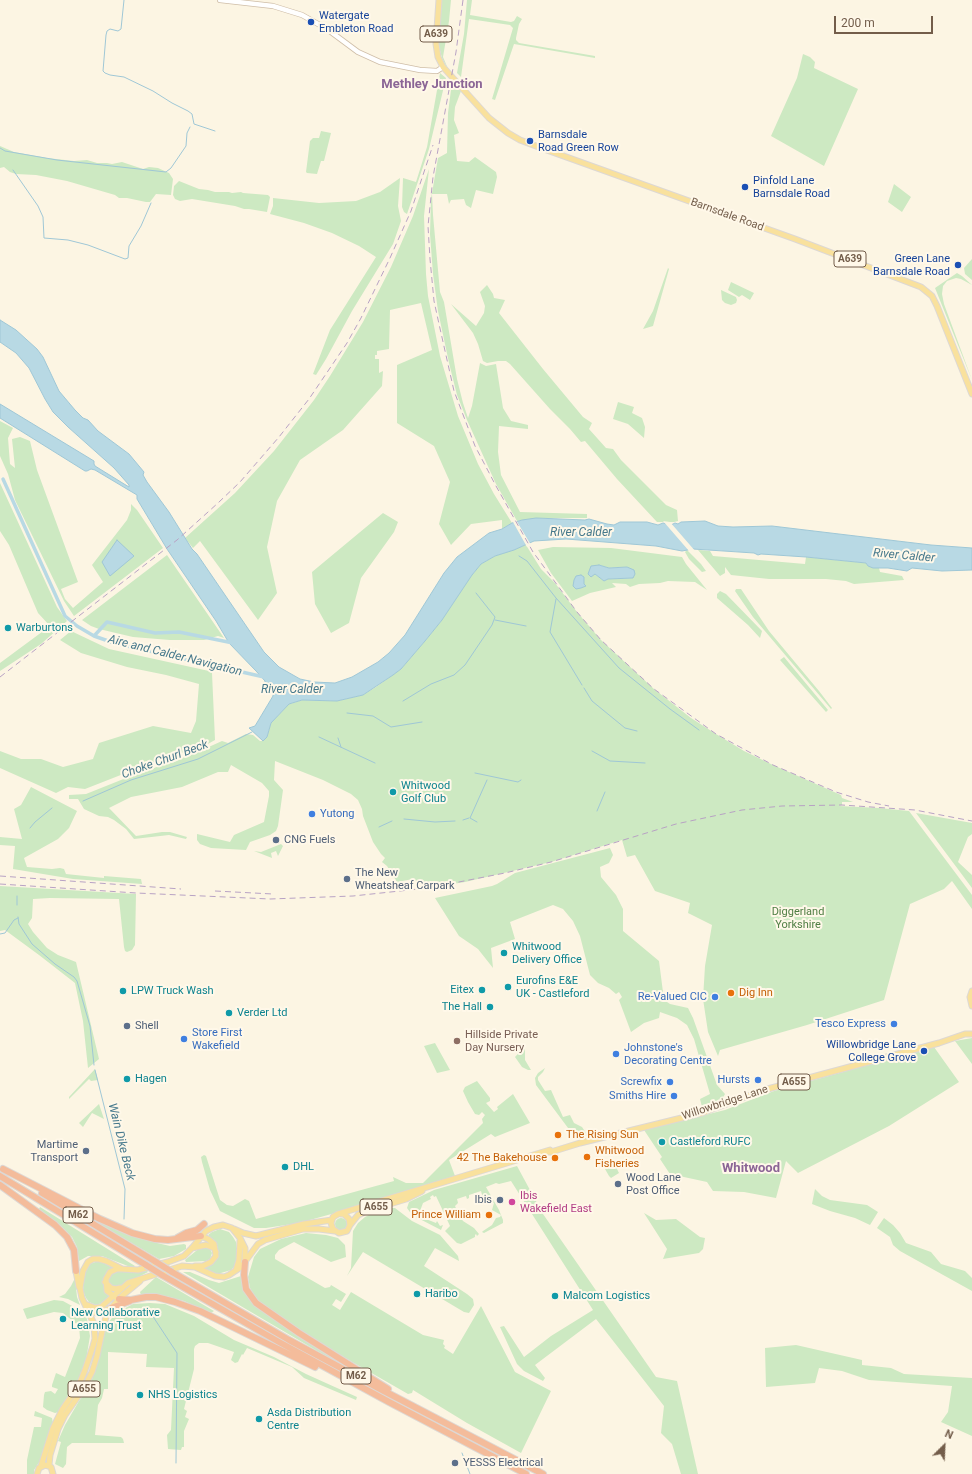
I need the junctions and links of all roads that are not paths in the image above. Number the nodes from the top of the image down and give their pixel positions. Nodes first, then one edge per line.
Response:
1 (220, 0) edge
2 (439, 0) edge
3 (443, 67) junction
4 (972, 394) edge
5 (972, 991) edge
6 (972, 1006) edge
7 (970, 1031) edge
8 (2, 1168) edge
9 (0, 1176) edge
10 (0, 1185) edge
11 (432, 1186) junction
12 (341, 1214) junction
13 (332, 1220) junction
14 (204, 1224) dead end
15 (350, 1225) junction
16 (232, 1228) junction
17 (335, 1231) junction
18 (201, 1236) junction
19 (240, 1238) junction
20 (174, 1240) junction
21 (192, 1248) junction
22 (216, 1252) junction
23 (245, 1262) junction
24 (190, 1266) junction
25 (122, 1269) junction
26 (76, 1271) joint
27 (236, 1271) junction
28 (148, 1276) junction
29 (105, 1282) junction
30 (80, 1288) junction
31 (122, 1288) junction
32 (116, 1298) junction
33 (131, 1300) junction
34 (86, 1304) junction
35 (111, 1308) junction
36 (89, 1312) junction
37 (389, 1402) junction
38 (437, 1419) junction
39 (41, 1466) junction
40 (49, 1466) junction
41 (38, 1474) edge
42 (53, 1474) edge
43 (526, 1474) edge
44 (543, 1474) edge

1 - 3 main road
2 - 3 main road, A639
3 - 4 main road, Barnsdale Road / A639
5 - 6 main road
7 - 11 main road, Willowbridge Lane / A655
8 - 20 highway, M62
8 - 38 highway, M62, bridge
9 - 37 highway, M62, bridge
10 - 26 highway, M62
11 - 12 main road, A655
11 - 15 main road, A655
12 - 13 main road, A655
12 - 15 main road, A655
13 - 16 main road, A655
13 - 17 main road
14 - 20 highway, M62
15 - 17 main road, A655
16 - 18 main road, A655
16 - 19 main road
17 - 23 main road, A655
18 - 20 highway, M62
18 - 21 main road, A655
18 - 22 main road
19 - 23 main road
19 - 27 main road
21 - 22 main road
21 - 25 main road, A655
22 - 24 main road, A655
23 - 27 main road, A655
23 - 38 highway, M62
24 - 27 main road, A655
24 - 28 main road, A655
25 - 29 main road
25 - 30 main road, A655
26 - 30 main road, A655
28 - 31 main road, A655
28 - 32 main road, A655
29 - 31 main road
29 - 32 main road
30 - 34 main road, A655
31 - 32 main road, A655
32 - 33 highway, M62
32 - 34 main road, A655
32 - 35 main road, A655
33 - 35 highway, M62
33 - 37 highway, M62
34 - 36 main road, A655
35 - 36 main road
35 - 40 main road, A655
36 - 39 main road, A655
37 - 43 highway, M62
38 - 44 highway, M62
39 - 40 main road
39 - 41 main road, A655
40 - 42 main road

